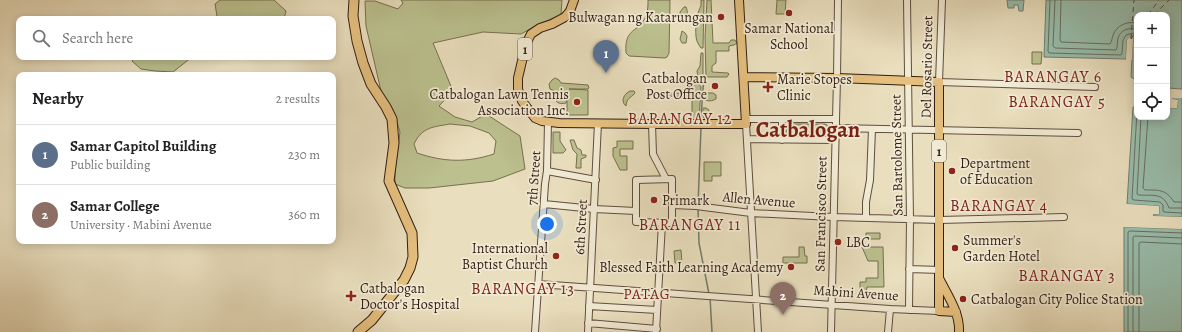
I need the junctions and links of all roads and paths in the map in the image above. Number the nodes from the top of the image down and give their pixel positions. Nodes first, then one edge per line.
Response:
1 (354, 0) edge
2 (574, 0) edge
3 (739, 0) edge
4 (838, 0) edge
5 (907, 0) edge
6 (942, 0) edge
7 (744, 78) junction
8 (837, 78) junction
9 (907, 81) junction
10 (939, 82) junction
11 (1096, 87) dead end
12 (782, 119) junction
13 (836, 119) junction
14 (746, 121) junction
15 (548, 122) junction
16 (598, 123) junction
17 (652, 124) junction
18 (835, 128) junction
19 (872, 129) junction
20 (908, 130) junction
21 (939, 130) junction
22 (1078, 133) dead end
23 (747, 140) junction
24 (782, 140) junction
25 (835, 140) junction
26 (547, 171) junction
27 (666, 179) junction
28 (596, 180) junction
29 (544, 204) junction
30 (672, 205) junction
31 (594, 209) junction
32 (636, 212) junction
33 (751, 213) junction
34 (1064, 216) dead end
35 (833, 217) junction
36 (866, 218) junction
37 (910, 219) junction
38 (940, 220) junction
39 (662, 223) junction
40 (909, 269) junction
41 (940, 270) junction
42 (940, 280) junction
43 (538, 284) junction
44 (590, 287) junction
45 (659, 292) junction
46 (756, 299) junction
47 (831, 305) junction
48 (589, 306) junction
49 (890, 309) junction
50 (657, 310) junction
51 (909, 310) junction
52 (939, 311) junction
53 (956, 312) junction
54 (588, 323) junction
55 (656, 331) edge
56 (358, 332) edge
57 (535, 332) edge
58 (588, 332) edge
59 (758, 332) edge
60 (831, 332) edge
61 (888, 332) edge
62 (959, 332) edge

1 - 56 highway
2 - 15 main road, 1
3 - 7 main road
4 - 8 street, San Francisco Street
5 - 9 street, San Bartolome Street
6 - 10 street, Del Rosario Street
7 - 8 main road
7 - 14 main road
8 - 9 main road
8 - 13 street, San Francisco Street
9 - 10 main road
9 - 20 street, San Bartolome Street
10 - 11 street
10 - 21 main road, Del Rosario Street / 1
12 - 13 street
12 - 14 street
12 - 24 street
13 - 18 street, San Francisco Street
14 - 17 main road, 1
14 - 23 street
15 - 16 main road, 1
15 - 26 street, 7th Street
16 - 17 main road, 1
16 - 28 street, 6th Street
17 - 27 street
18 - 19 street
18 - 25 street, San Francisco Street
19 - 20 street
19 - 36 street
20 - 21 street
20 - 37 street, San Bartolome Street
21 - 22 street
21 - 38 main road, Del Rosario Street / 1
23 - 24 street
23 - 33 street
24 - 25 street
25 - 35 street, San Francisco Street
26 - 28 street
26 - 29 street, 7th Street
27 - 30 street
27 - 32 street
28 - 31 street, 6th Street
29 - 31 street
29 - 43 street, 7th Street
30 - 33 street, Allen Avenue
30 - 39 street
31 - 32 street
31 - 44 street, 6th Street
32 - 39 street
33 - 35 street, Allen Avenue
33 - 46 street
34 - 38 street, Allen Avenue
35 - 36 street, Allen Avenue
35 - 47 street, San Francisco Street
36 - 37 street, Allen Avenue
37 - 38 street, Allen Avenue
37 - 40 street, San Bartolome Street
38 - 41 main road, Del Rosario Street / 1
39 - 45 street
40 - 41 street
40 - 51 street, San Bartolome Street
41 - 42 main road, Del Rosario Street / 1
42 - 52 main road, Del Rosario Street / 1
42 - 53 main road, Del Rosario Street / 1
43 - 44 street, Mabini Avenue
43 - 57 street, 7th Street
44 - 45 street, Mabini Avenue
44 - 48 street, 6th Street
45 - 46 street, Mabini Avenue
45 - 50 street
46 - 47 street, Mabini Avenue
46 - 59 street
47 - 49 street, Mabini Avenue
47 - 60 street, San Francisco Street
48 - 50 street
48 - 54 street, 6th Street
49 - 51 street, Mabini Avenue
49 - 61 street
50 - 55 street
51 - 52 street, Mabini Avenue
52 - 53 main road, Mabini Avenue
53 - 62 main road, Del Rosario Street / 1
54 - 55 street
54 - 58 street, 6th Street

